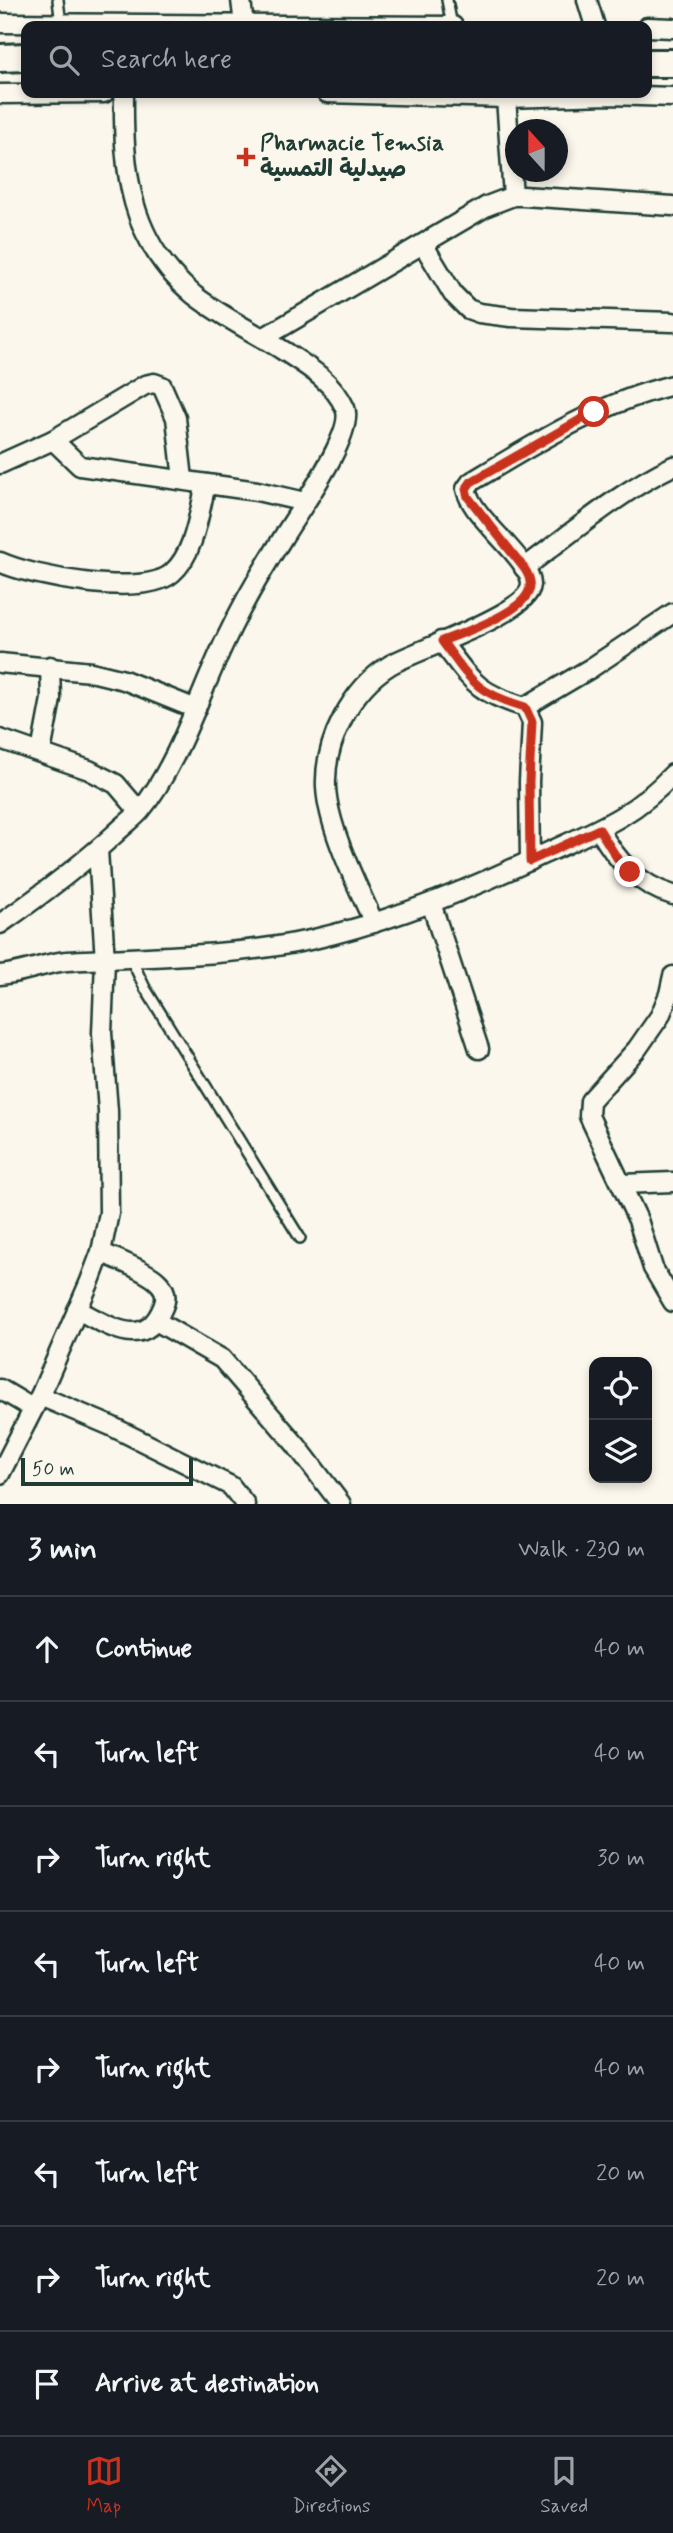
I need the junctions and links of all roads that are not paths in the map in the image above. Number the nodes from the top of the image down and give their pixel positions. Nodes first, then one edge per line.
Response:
1 (58, 0) edge
2 (447, 0) edge
3 (587, 0) edge
4 (243, 17) edge
5 (61, 21) edge
6 (184, 21) edge
7 (336, 21) edge
8 (451, 21) edge
9 (593, 21) edge
10 (0, 23) edge
11 (21, 23) edge
12 (652, 27) edge
13 (673, 27) edge
14 (21, 57) edge
15 (0, 58) edge
16 (652, 63) edge
17 (673, 63) edge
18 (0, 94) edge
19 (21, 94) edge
20 (652, 96) edge
21 (673, 97) edge
22 (124, 98) edge
23 (506, 98) edge
24 (513, 196) junction
25 (673, 206) edge
26 (423, 244) junction
27 (673, 322) edge
28 (263, 338) junction
29 (673, 385) edge
30 (53, 440) junction
31 (0, 464) edge
32 (673, 466) edge
33 (183, 479) junction
34 (206, 484) junction
35 (305, 502) junction
36 (0, 562) edge
37 (524, 568) junction
38 (673, 614) edge
39 (442, 641) junction
40 (0, 663) edge
41 (50, 666) junction
42 (525, 707) junction
43 (196, 709) junction
44 (0, 739) edge
45 (41, 752) junction
46 (673, 774) edge
47 (139, 811) junction
48 (599, 829) junction
49 (98, 850) junction
50 (530, 861) junction
51 (673, 895) edge
52 (431, 904) junction
53 (3, 918) edge
54 (374, 923) junction
55 (131, 959) junction
56 (105, 961) junction
57 (0, 975) edge
58 (672, 989) edge
59 (479, 1049) dead end
60 (673, 1182) edge
61 (622, 1184) junction
62 (300, 1238) dead end
63 (101, 1252) junction
64 (673, 1302) edge
65 (77, 1310) junction
66 (156, 1321) junction
67 (0, 1389) edge
68 (36, 1402) junction
69 (0, 1474) edge
70 (245, 1504) edge
71 (341, 1504) edge

1 - 5 lane
2 - 8 lane
3 - 9 street
4 - 6 street
4 - 7 street
10 - 11 street
12 - 13 street
14 - 15 main road
16 - 17 main road
18 - 19 street
20 - 21 street
22 - 28 street
23 - 24 street
24 - 25 street
24 - 26 street
26 - 27 street
26 - 28 street
28 - 35 street
29 - 37 street
30 - 31 street
30 - 33 street
30 - 33 street
32 - 37 street
33 - 34 street
34 - 35 street
34 - 36 street
35 - 43 street
37 - 39 street
38 - 42 street
39 - 42 street
39 - 54 street
40 - 41 street
41 - 43 street
41 - 45 street
42 - 50 street
43 - 47 street
44 - 45 street
45 - 47 street
46 - 48 street
47 - 49 street
48 - 50 street
48 - 51 street
49 - 53 street
49 - 56 street
50 - 52 street
52 - 54 street
52 - 59 street
54 - 55 street
55 - 56 street
55 - 62 lane
56 - 57 street
56 - 63 street
58 - 61 street
60 - 61 street
61 - 64 street
63 - 65 street
63 - 66 street
65 - 66 street
65 - 68 street
66 - 71 street
67 - 68 street
68 - 69 street
68 - 70 street

